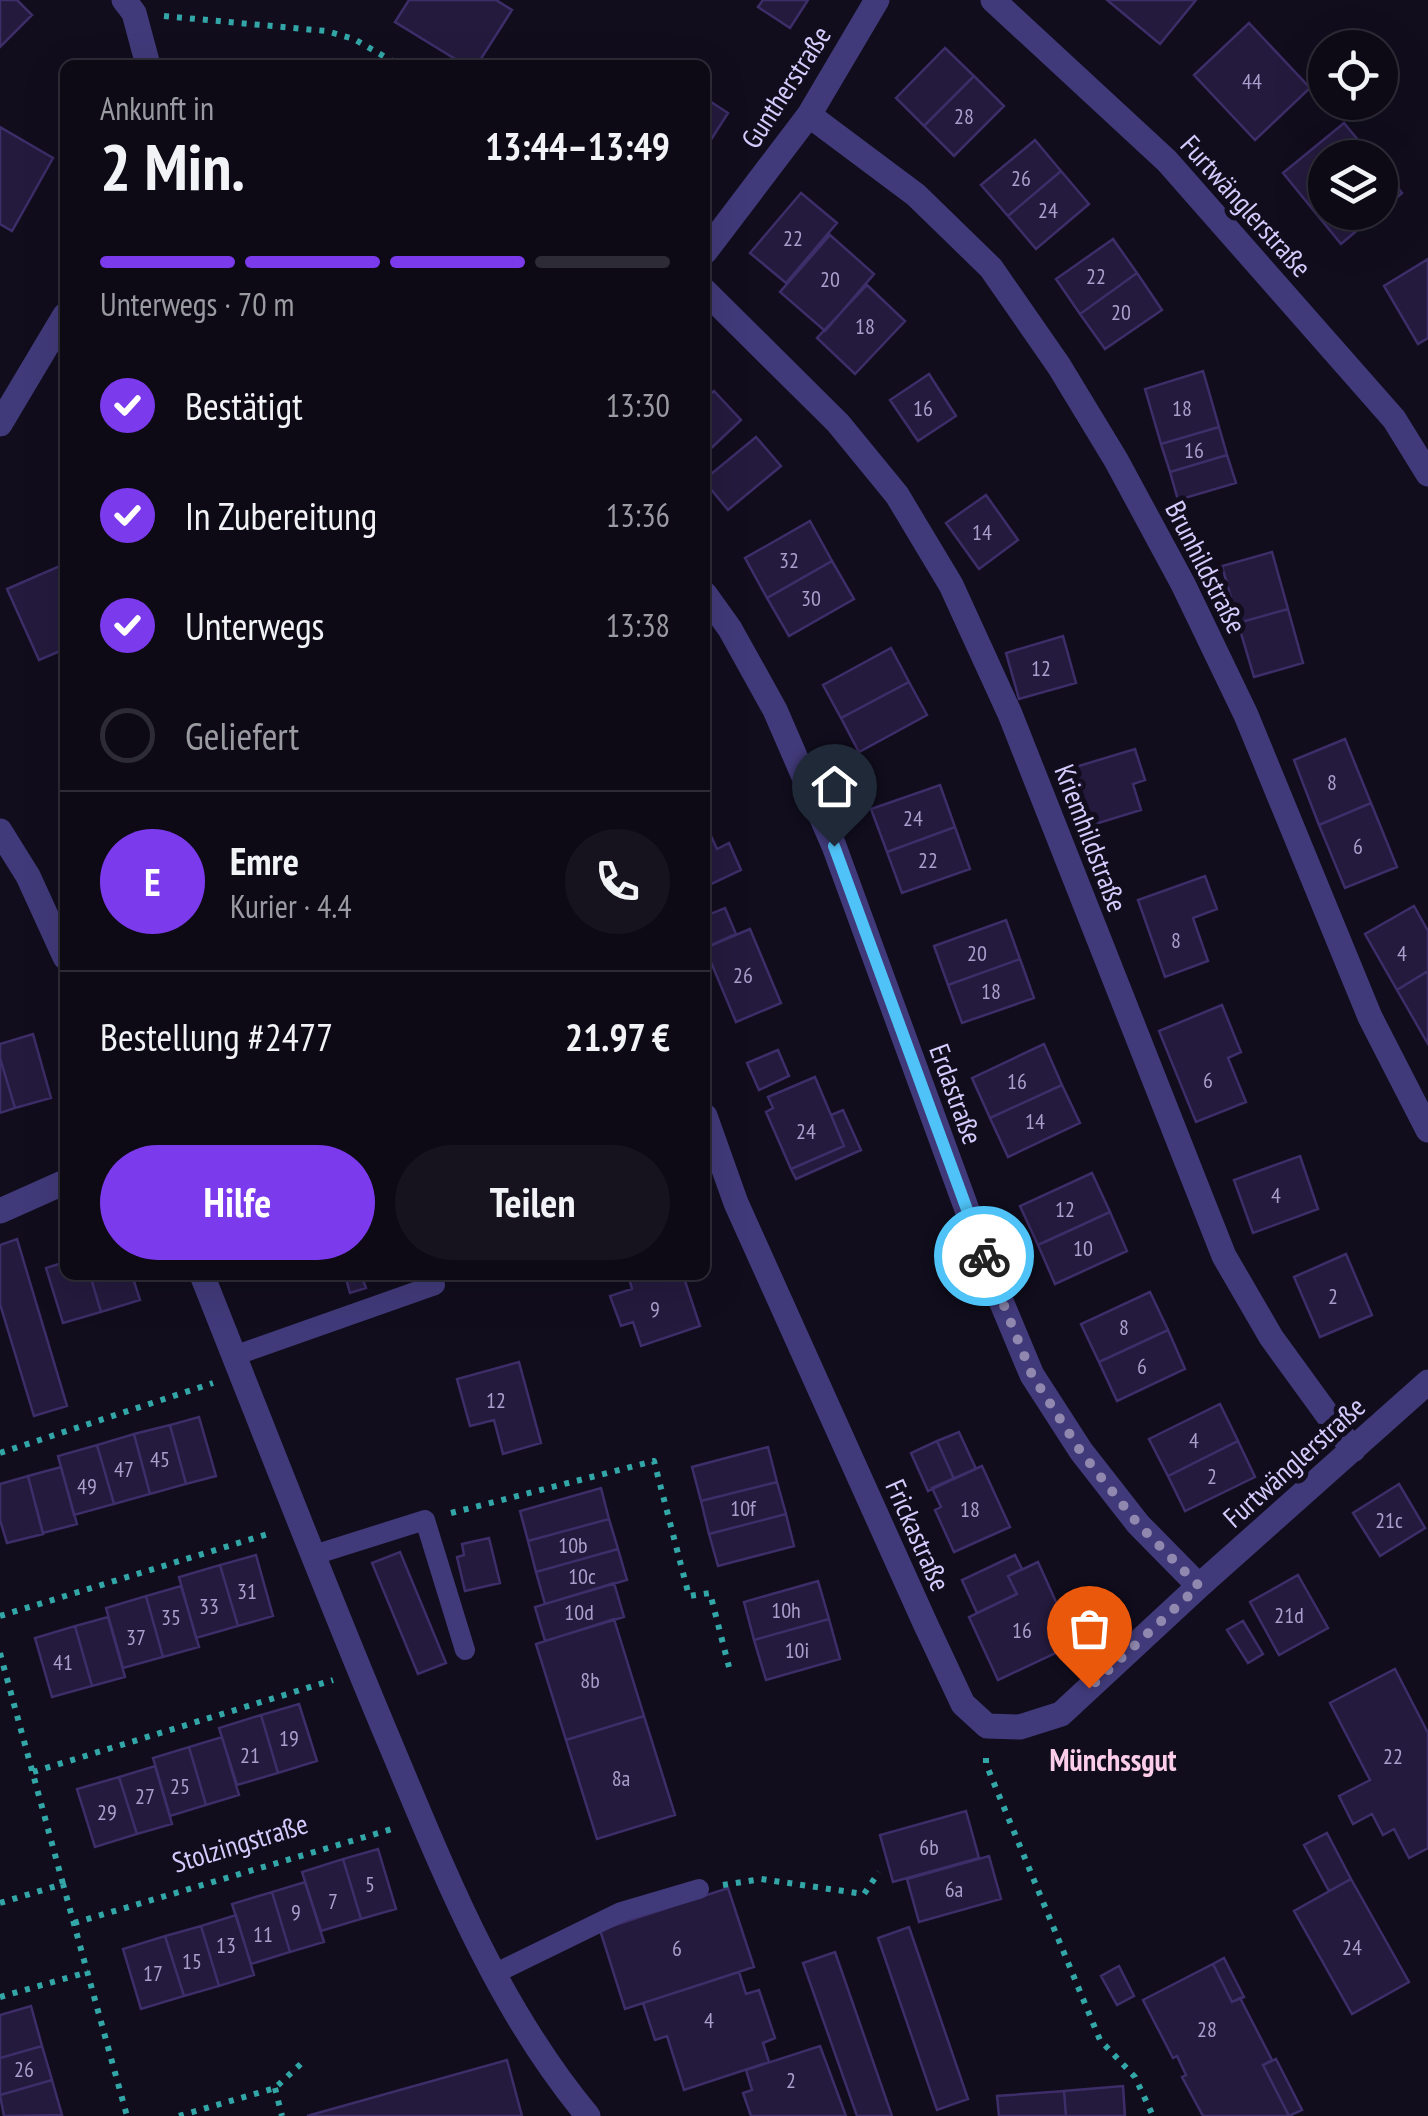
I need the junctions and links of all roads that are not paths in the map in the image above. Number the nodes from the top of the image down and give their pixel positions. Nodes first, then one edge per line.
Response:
1 (877, 0) edge
2 (993, 0) edge
3 (129, 6) edge
4 (146, 60) edge
5 (809, 116) junction
6 (710, 245) edge
7 (710, 296) edge
8 (60, 322) edge
9 (0, 424) edge
10 (1428, 474) edge
11 (710, 601) edge
12 (0, 830) edge
13 (60, 946) edge
14 (710, 1130) edge
15 (1428, 1130) edge
16 (60, 1184) edge
17 (0, 1211) edge
18 (204, 1280) edge
19 (435, 1286) dead end
20 (238, 1365) junction
21 (1428, 1382) edge
22 (1354, 1450) junction
23 (314, 1554) junction
24 (1199, 1586) junction
25 (465, 1650) dead end
26 (699, 1889) road end
27 (494, 1974) junction
28 (588, 2116) edge

1 - 5 street, Guntherstraße
2 - 10 street, Furtwänglerstraße
3 - 4 street
5 - 6 street, Guntherstraße
5 - 15 street, Brunhildstraße
7 - 22 street, Kriemhildstraße
8 - 9 street
11 - 24 street, Erdastraße
12 - 13 street
14 - 24 street, Frickastraße
16 - 17 street
18 - 20 street
19 - 20 lane
20 - 23 street
21 - 22 street, Furtwänglerstraße
22 - 24 street, Furtwänglerstraße
23 - 25 lane
23 - 27 street
26 - 27 lane
27 - 28 street

